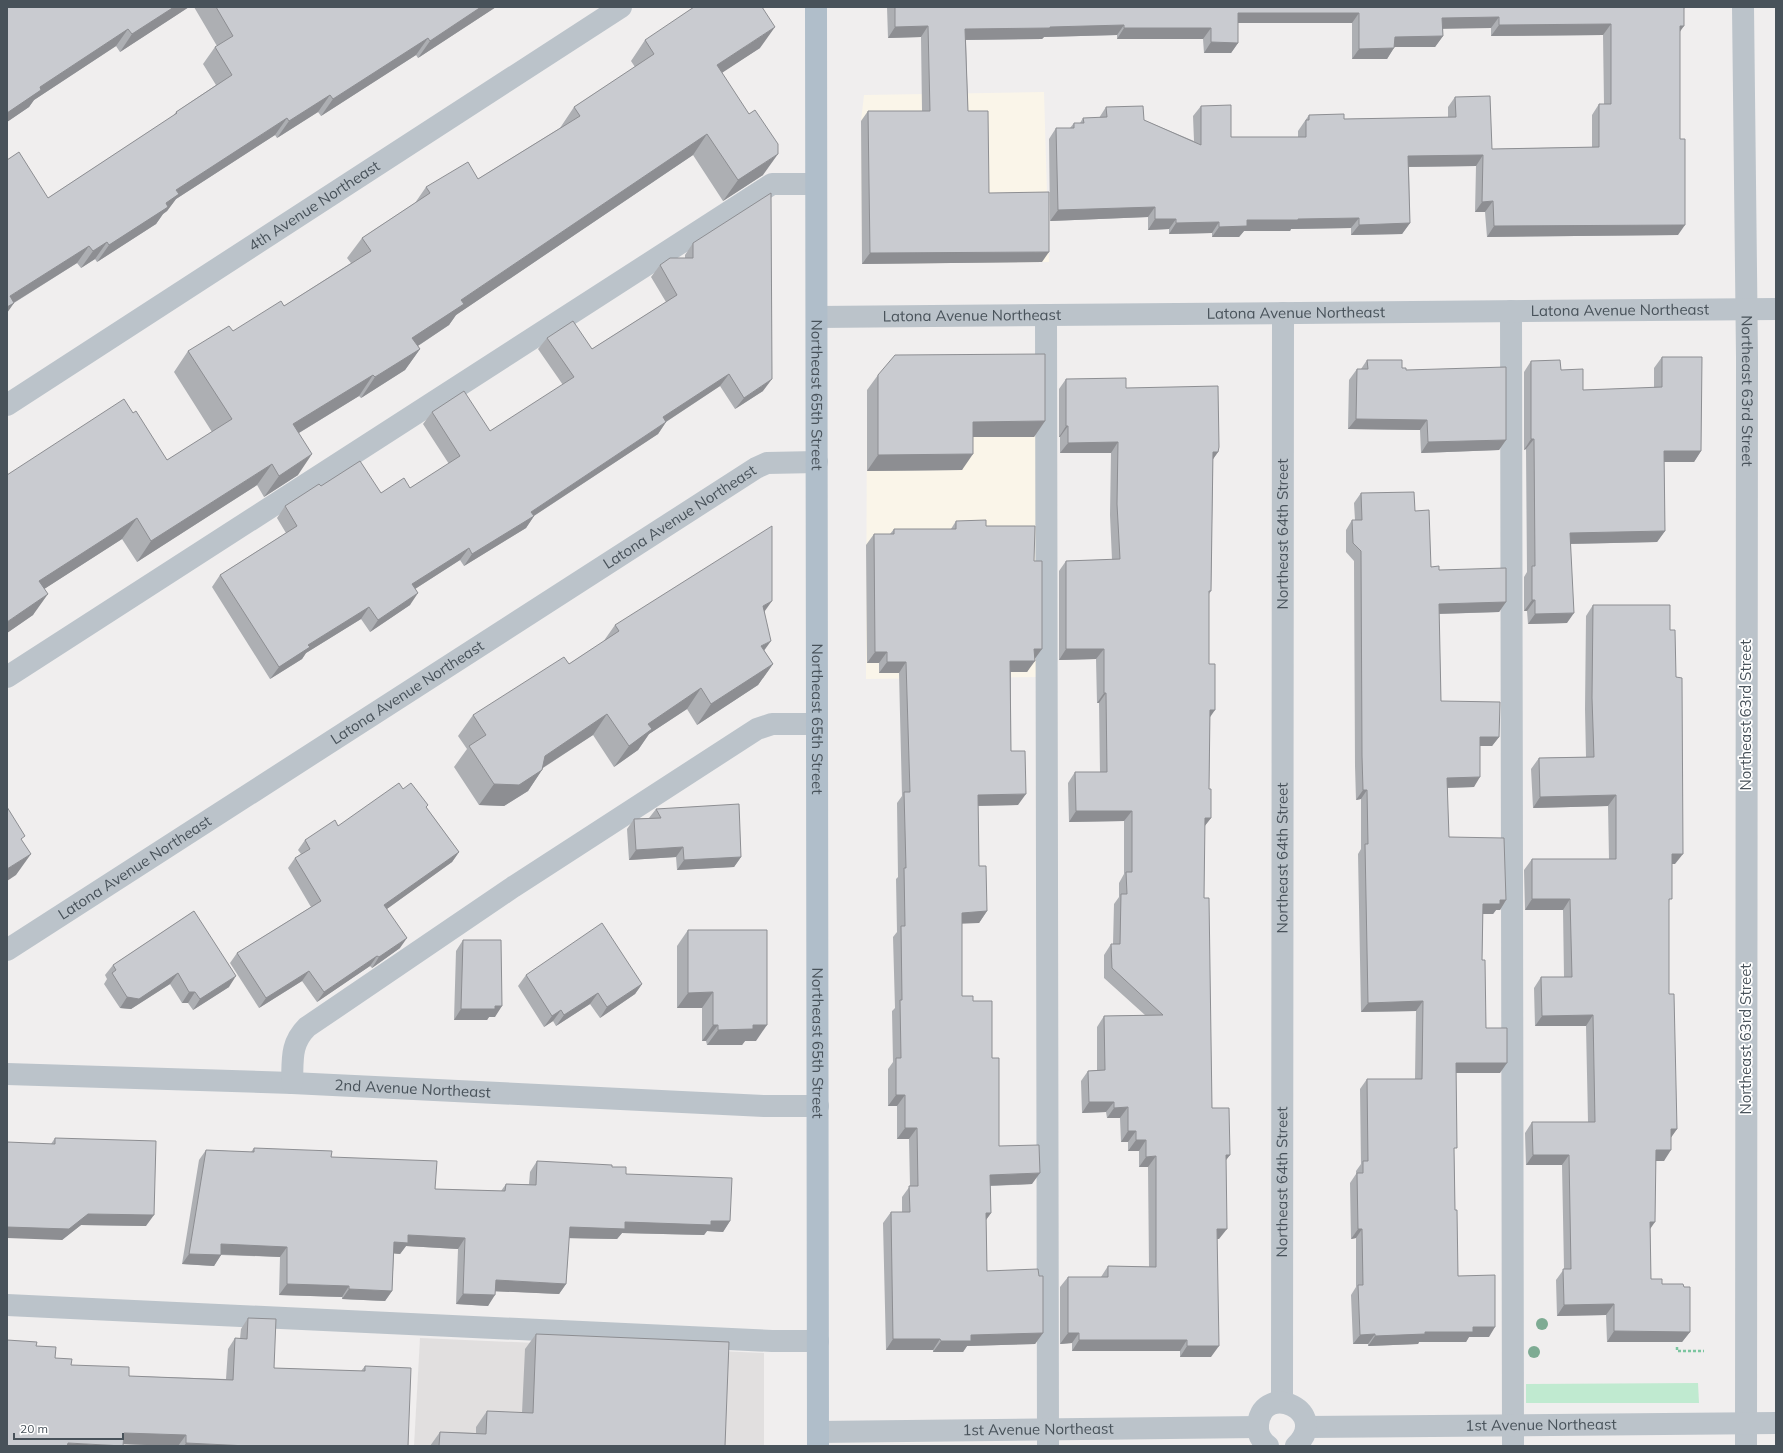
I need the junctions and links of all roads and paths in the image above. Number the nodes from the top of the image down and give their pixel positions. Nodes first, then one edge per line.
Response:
1 (622, 7) edge
2 (816, 7) edge
3 (1743, 7) edge
4 (816, 184) junction
5 (1776, 309) edge
6 (1747, 310) junction
7 (1511, 311) junction
8 (1283, 313) junction
9 (1046, 315) junction
10 (817, 317) junction
11 (7, 405) edge
12 (817, 462) junction
13 (7, 677) edge
14 (816, 724) junction
15 (7, 950) edge
16 (7, 1074) edge
17 (292, 1082) junction
18 (818, 1106) junction
19 (7, 1305) edge
20 (818, 1341) junction
21 (1677, 1347) edge
22 (1704, 1350) dead end
23 (1282, 1402) junction
24 (1746, 1423) junction
25 (1776, 1423) edge
26 (1258, 1427) junction
27 (1513, 1436) edge
28 (1301, 1437) edge
29 (1048, 1438) edge
30 (818, 1439) edge
31 (1268, 1446) edge
32 (1746, 1446) edge

1 - 11 street, 4th Avenue Northeast
2 - 4 main road, Northeast 65th Street
3 - 6 street, Northeast 63rd Street
4 - 10 main road, Northeast 65th Street
4 - 13 street
5 - 6 street, Latona Avenue Northeast
6 - 7 street, Latona Avenue Northeast
6 - 24 street, Northeast 63rd Street
7 - 8 street, Latona Avenue Northeast
7 - 27 street
8 - 9 street, Latona Avenue Northeast
8 - 23 street, Northeast 64th Street
9 - 10 street, Latona Avenue Northeast
9 - 29 street
10 - 12 main road, Northeast 65th Street
12 - 14 main road, Northeast 65th Street
12 - 15 street, Latona Avenue Northeast
14 - 17 street
14 - 18 main road, Northeast 65th Street
16 - 17 street, 2nd Avenue Northeast
17 - 18 street, 2nd Avenue Northeast
18 - 20 main road, Northeast 65th Street
19 - 20 street
20 - 30 main road, Northeast 65th Street
21 - 22 path
23 - 26 street
23 - 28 street
24 - 25 street, 1st Avenue Northeast
24 - 27 street, 1st Avenue Northeast
24 - 32 street, Northeast 63rd Street
26 - 29 street, 1st Avenue Northeast
26 - 31 street
27 - 28 street, 1st Avenue Northeast
29 - 30 street, 1st Avenue Northeast

